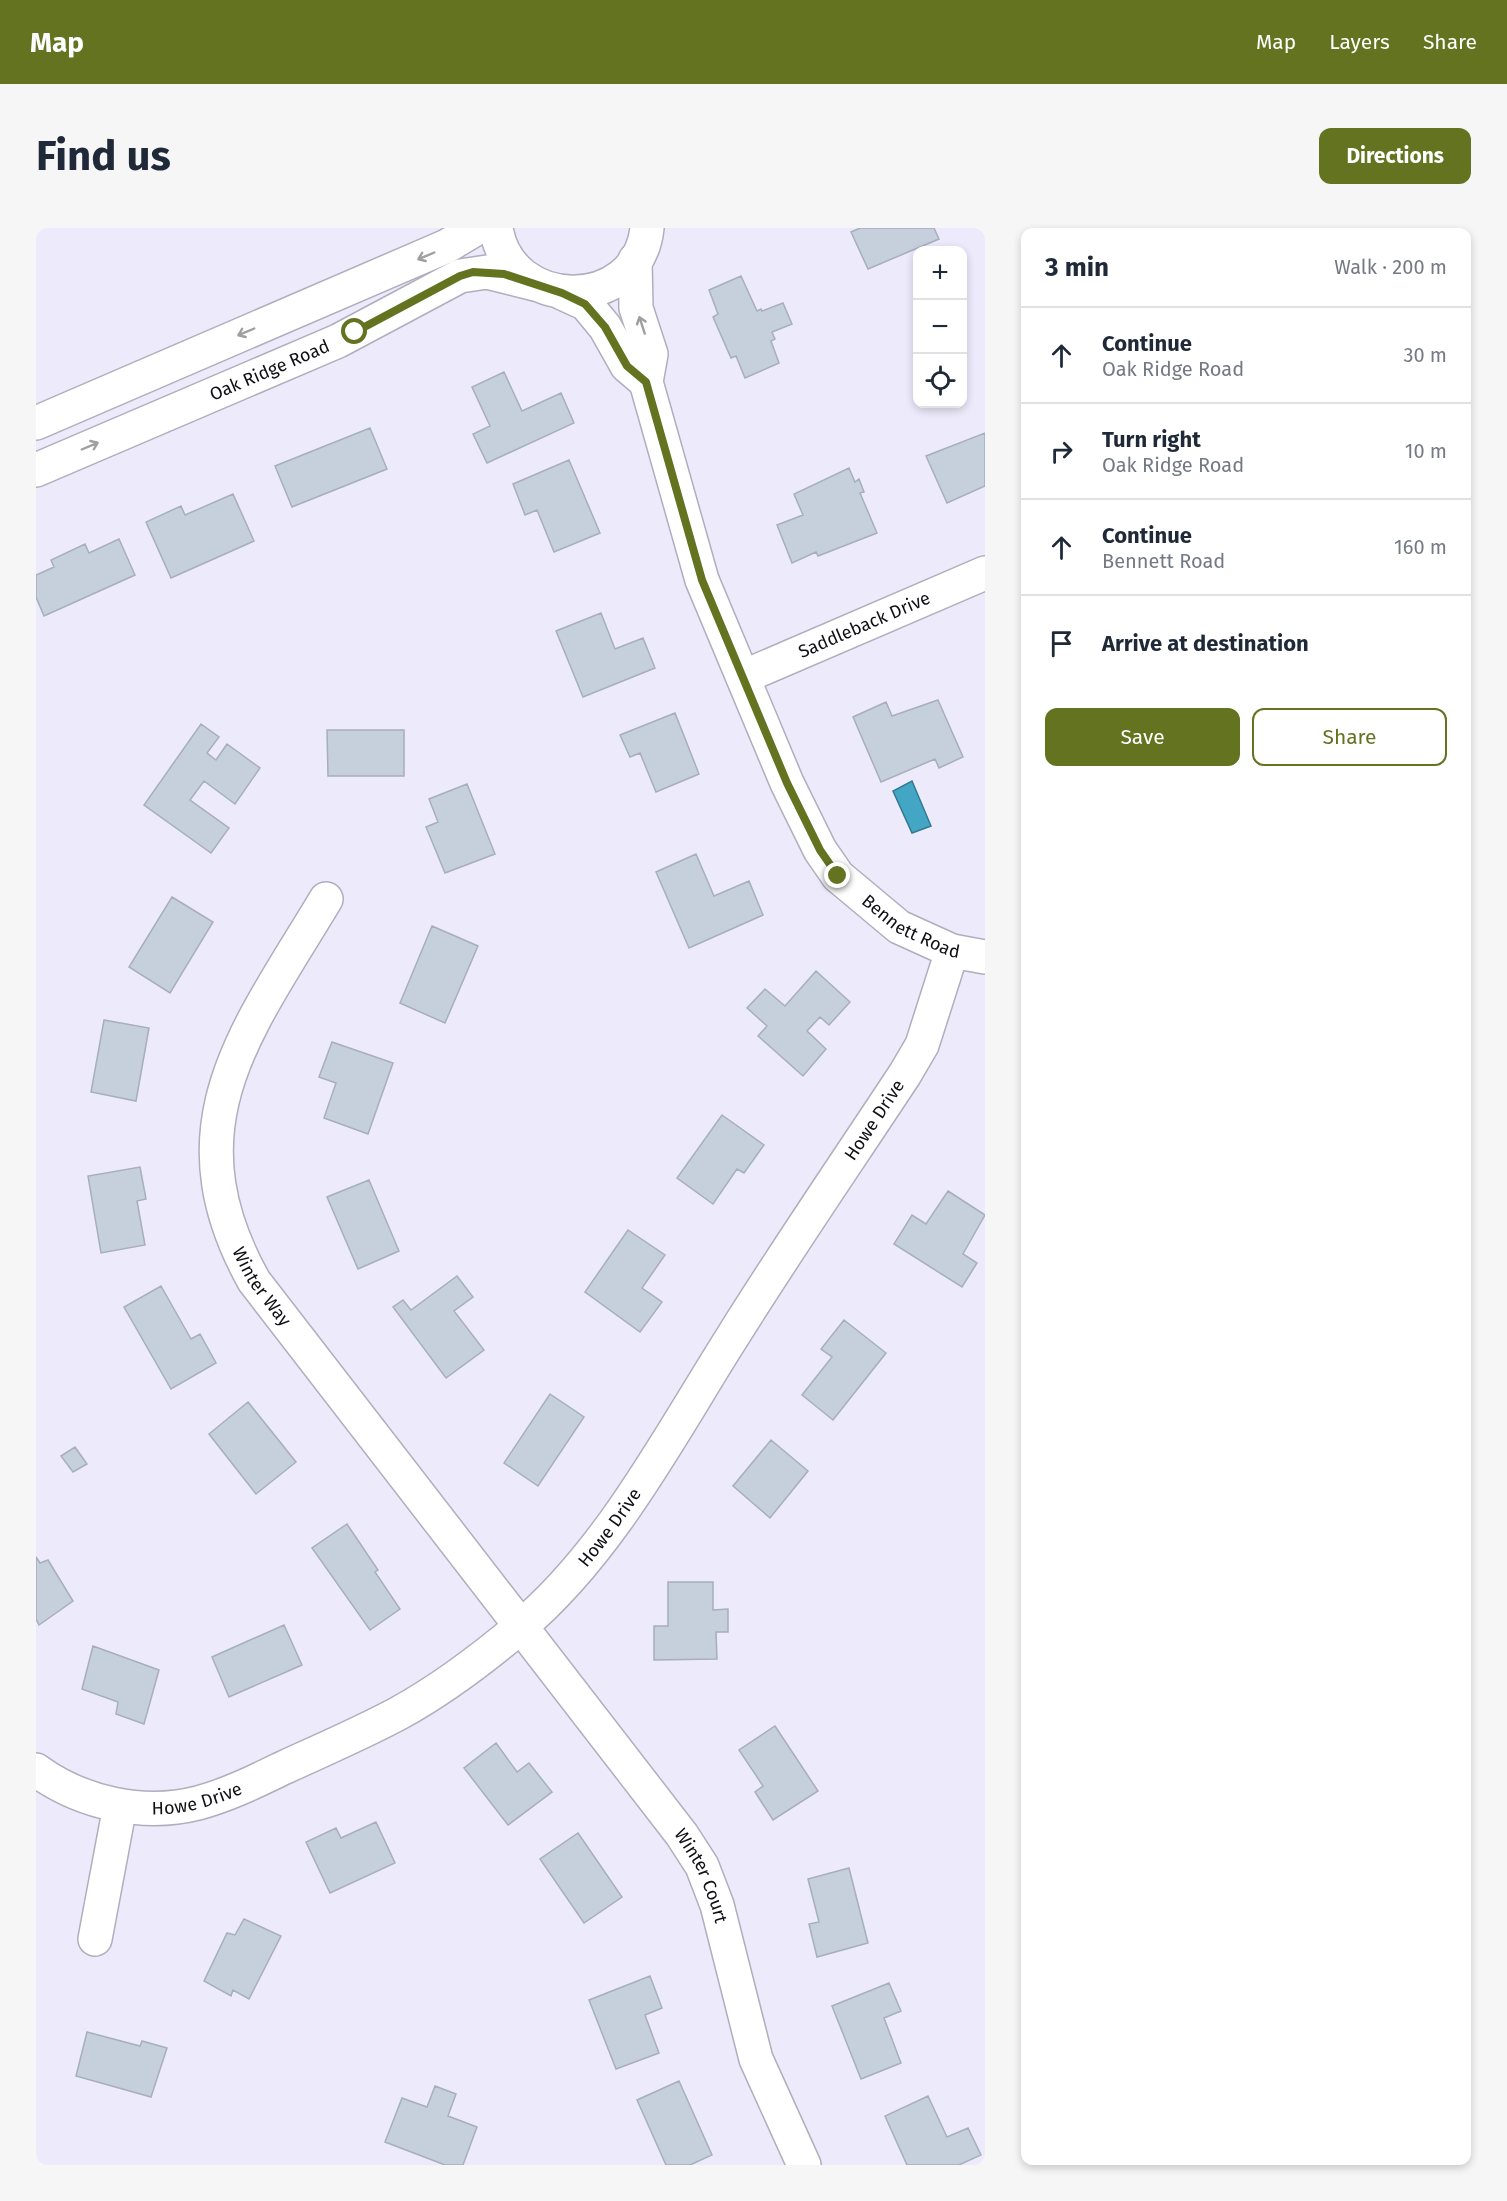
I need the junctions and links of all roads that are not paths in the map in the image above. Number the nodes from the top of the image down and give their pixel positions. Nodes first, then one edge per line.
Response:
1 (477, 228) edge
2 (496, 228) edge
3 (645, 237) edge
4 (548, 288) junction
5 (646, 382) junction
6 (36, 423) edge
7 (36, 470) edge
8 (985, 573) edge
9 (743, 676) junction
10 (326, 898) dead end
11 (951, 951) junction
12 (985, 957) edge
13 (520, 1627) junction
14 (36, 1770) edge
15 (120, 1806) junction
16 (95, 1939) dead end
17 (804, 2165) edge

1 -> 6 street
2 - 4 street
3 - 4 street
5 -> 3 street, Bennett Road
4 - 5 street
7 -> 4 street, Oak Ridge Road
5 - 9 street, Bennett Road
8 - 9 street, Saddleback Drive
9 - 11 street, Bennett Road
10 - 13 street, Winter Way
11 - 12 street, Bennett Road
11 - 13 street, Howe Drive
13 - 15 street, Howe Drive
13 - 17 street, Winter Court
14 - 15 street, Howe Drive
15 - 16 street

